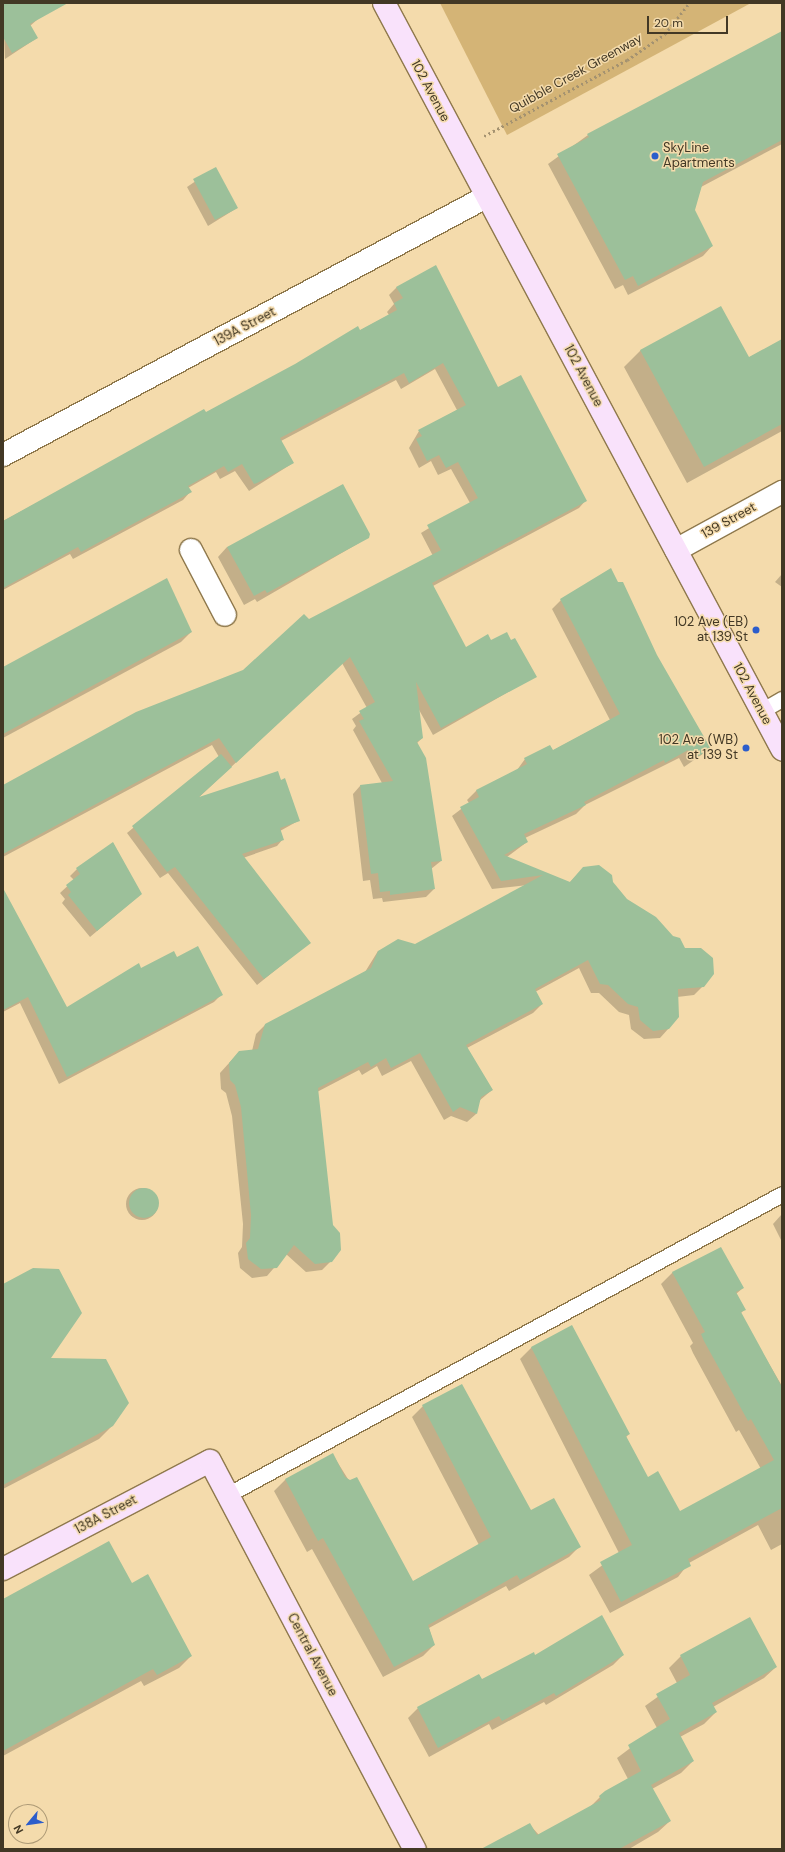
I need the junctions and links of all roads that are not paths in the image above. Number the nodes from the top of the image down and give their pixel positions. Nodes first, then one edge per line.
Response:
1 (384, 3) edge
2 (486, 197) junction
3 (3, 455) edge
4 (782, 492) edge
5 (191, 550) dead end
6 (676, 550) junction
7 (225, 615) dead end
8 (782, 699) edge
9 (761, 711) junction
10 (782, 750) edge
11 (782, 1194) edge
12 (210, 1461) joint
13 (227, 1495) junction
14 (3, 1570) edge
15 (415, 1849) edge

1 - 2 street, 102 Avenue
2 - 3 street, 139A Street
2 - 6 street, 102 Avenue
4 - 6 street, 139 Street
5 - 7 street
6 - 9 street, 102 Avenue
8 - 9 lane
9 - 10 street, 102 Avenue
11 - 13 lane
12 - 13 street, Central Avenue
12 - 14 street, 138A Street
13 - 15 street, Central Avenue

